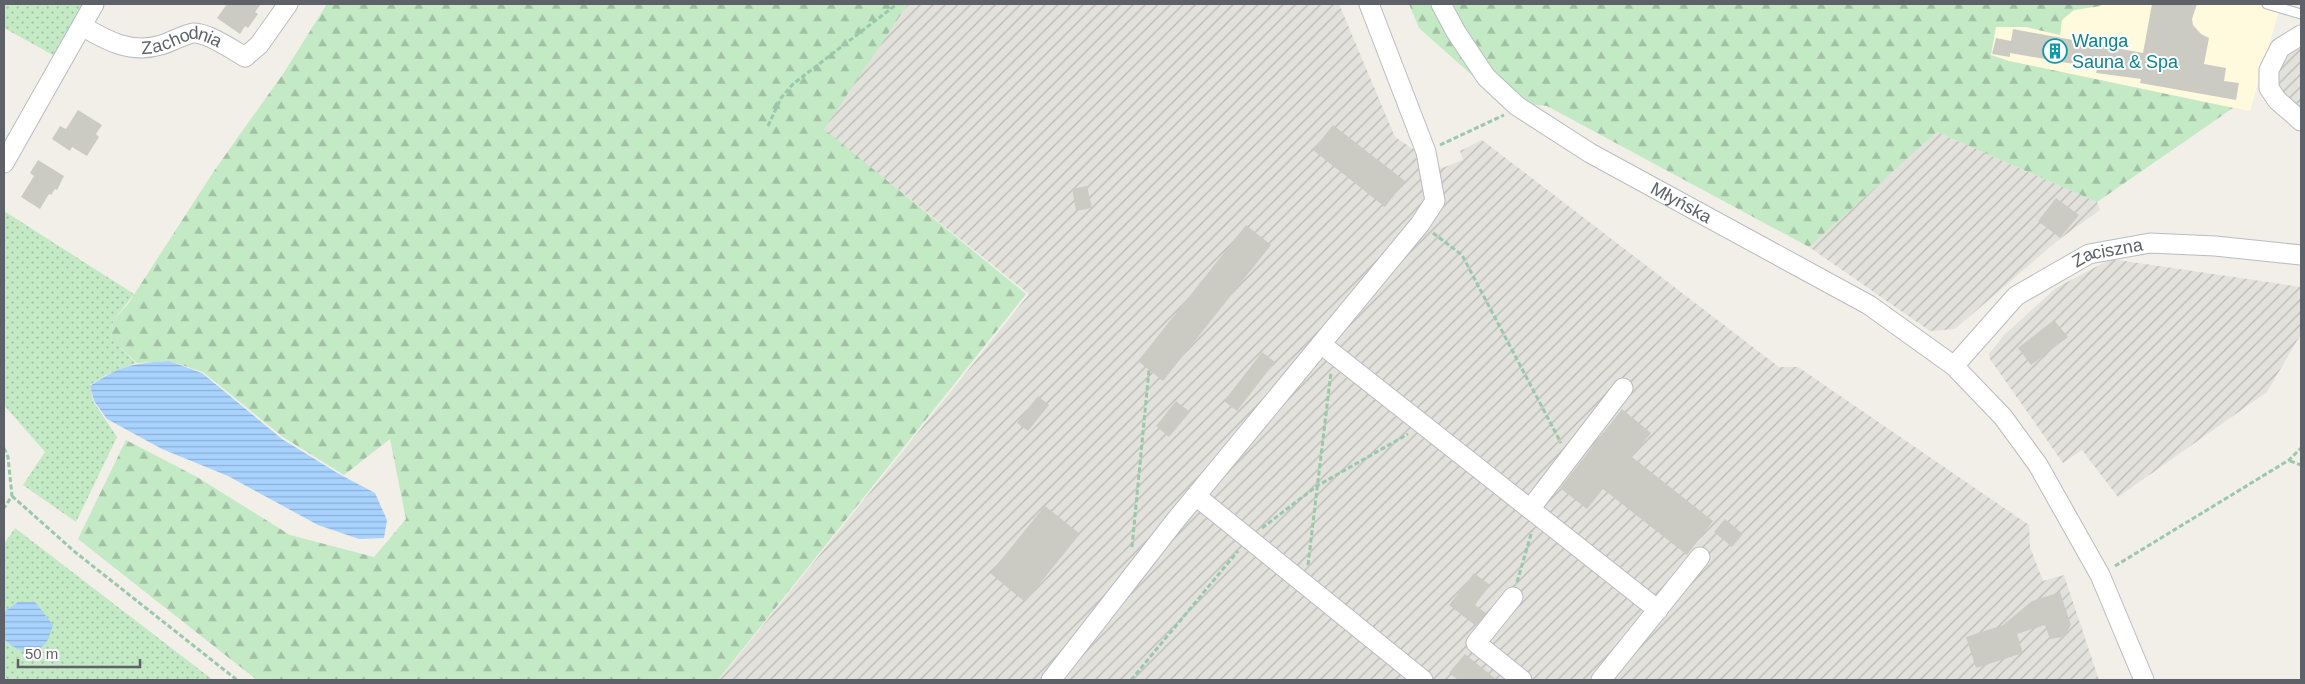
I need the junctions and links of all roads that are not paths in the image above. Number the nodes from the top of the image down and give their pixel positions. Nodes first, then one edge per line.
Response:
1 (94, 4) edge
2 (288, 4) edge
3 (1370, 4) edge
4 (1441, 4) edge
5 (2268, 4) edge
6 (2301, 14) edge
7 (82, 26) junction
8 (2301, 35) edge
9 (2301, 121) edge
10 (4, 162) edge
11 (2301, 255) edge
12 (1327, 348) junction
13 (1954, 366) junction
14 (1623, 388) dead end
15 (1196, 496) junction
16 (1534, 512) junction
17 (1700, 557) dead end
18 (1513, 597) road end
19 (1658, 610) junction
20 (1051, 680) edge
21 (1423, 680) edge
22 (1522, 680) edge
23 (1601, 680) edge
24 (2144, 680) edge

1 - 7 street
2 - 7 street, Zachodnia
3 - 12 street
4 - 13 street, Młyńska
5 - 6 lane
7 - 10 street
8 - 9 street
11 - 13 street, Zaciszna
12 - 15 street
12 - 16 street
13 - 24 street, Młyńska
14 - 16 street
15 - 20 street
15 - 21 street
16 - 19 street
17 - 19 street
18 - 22 street
19 - 23 street

